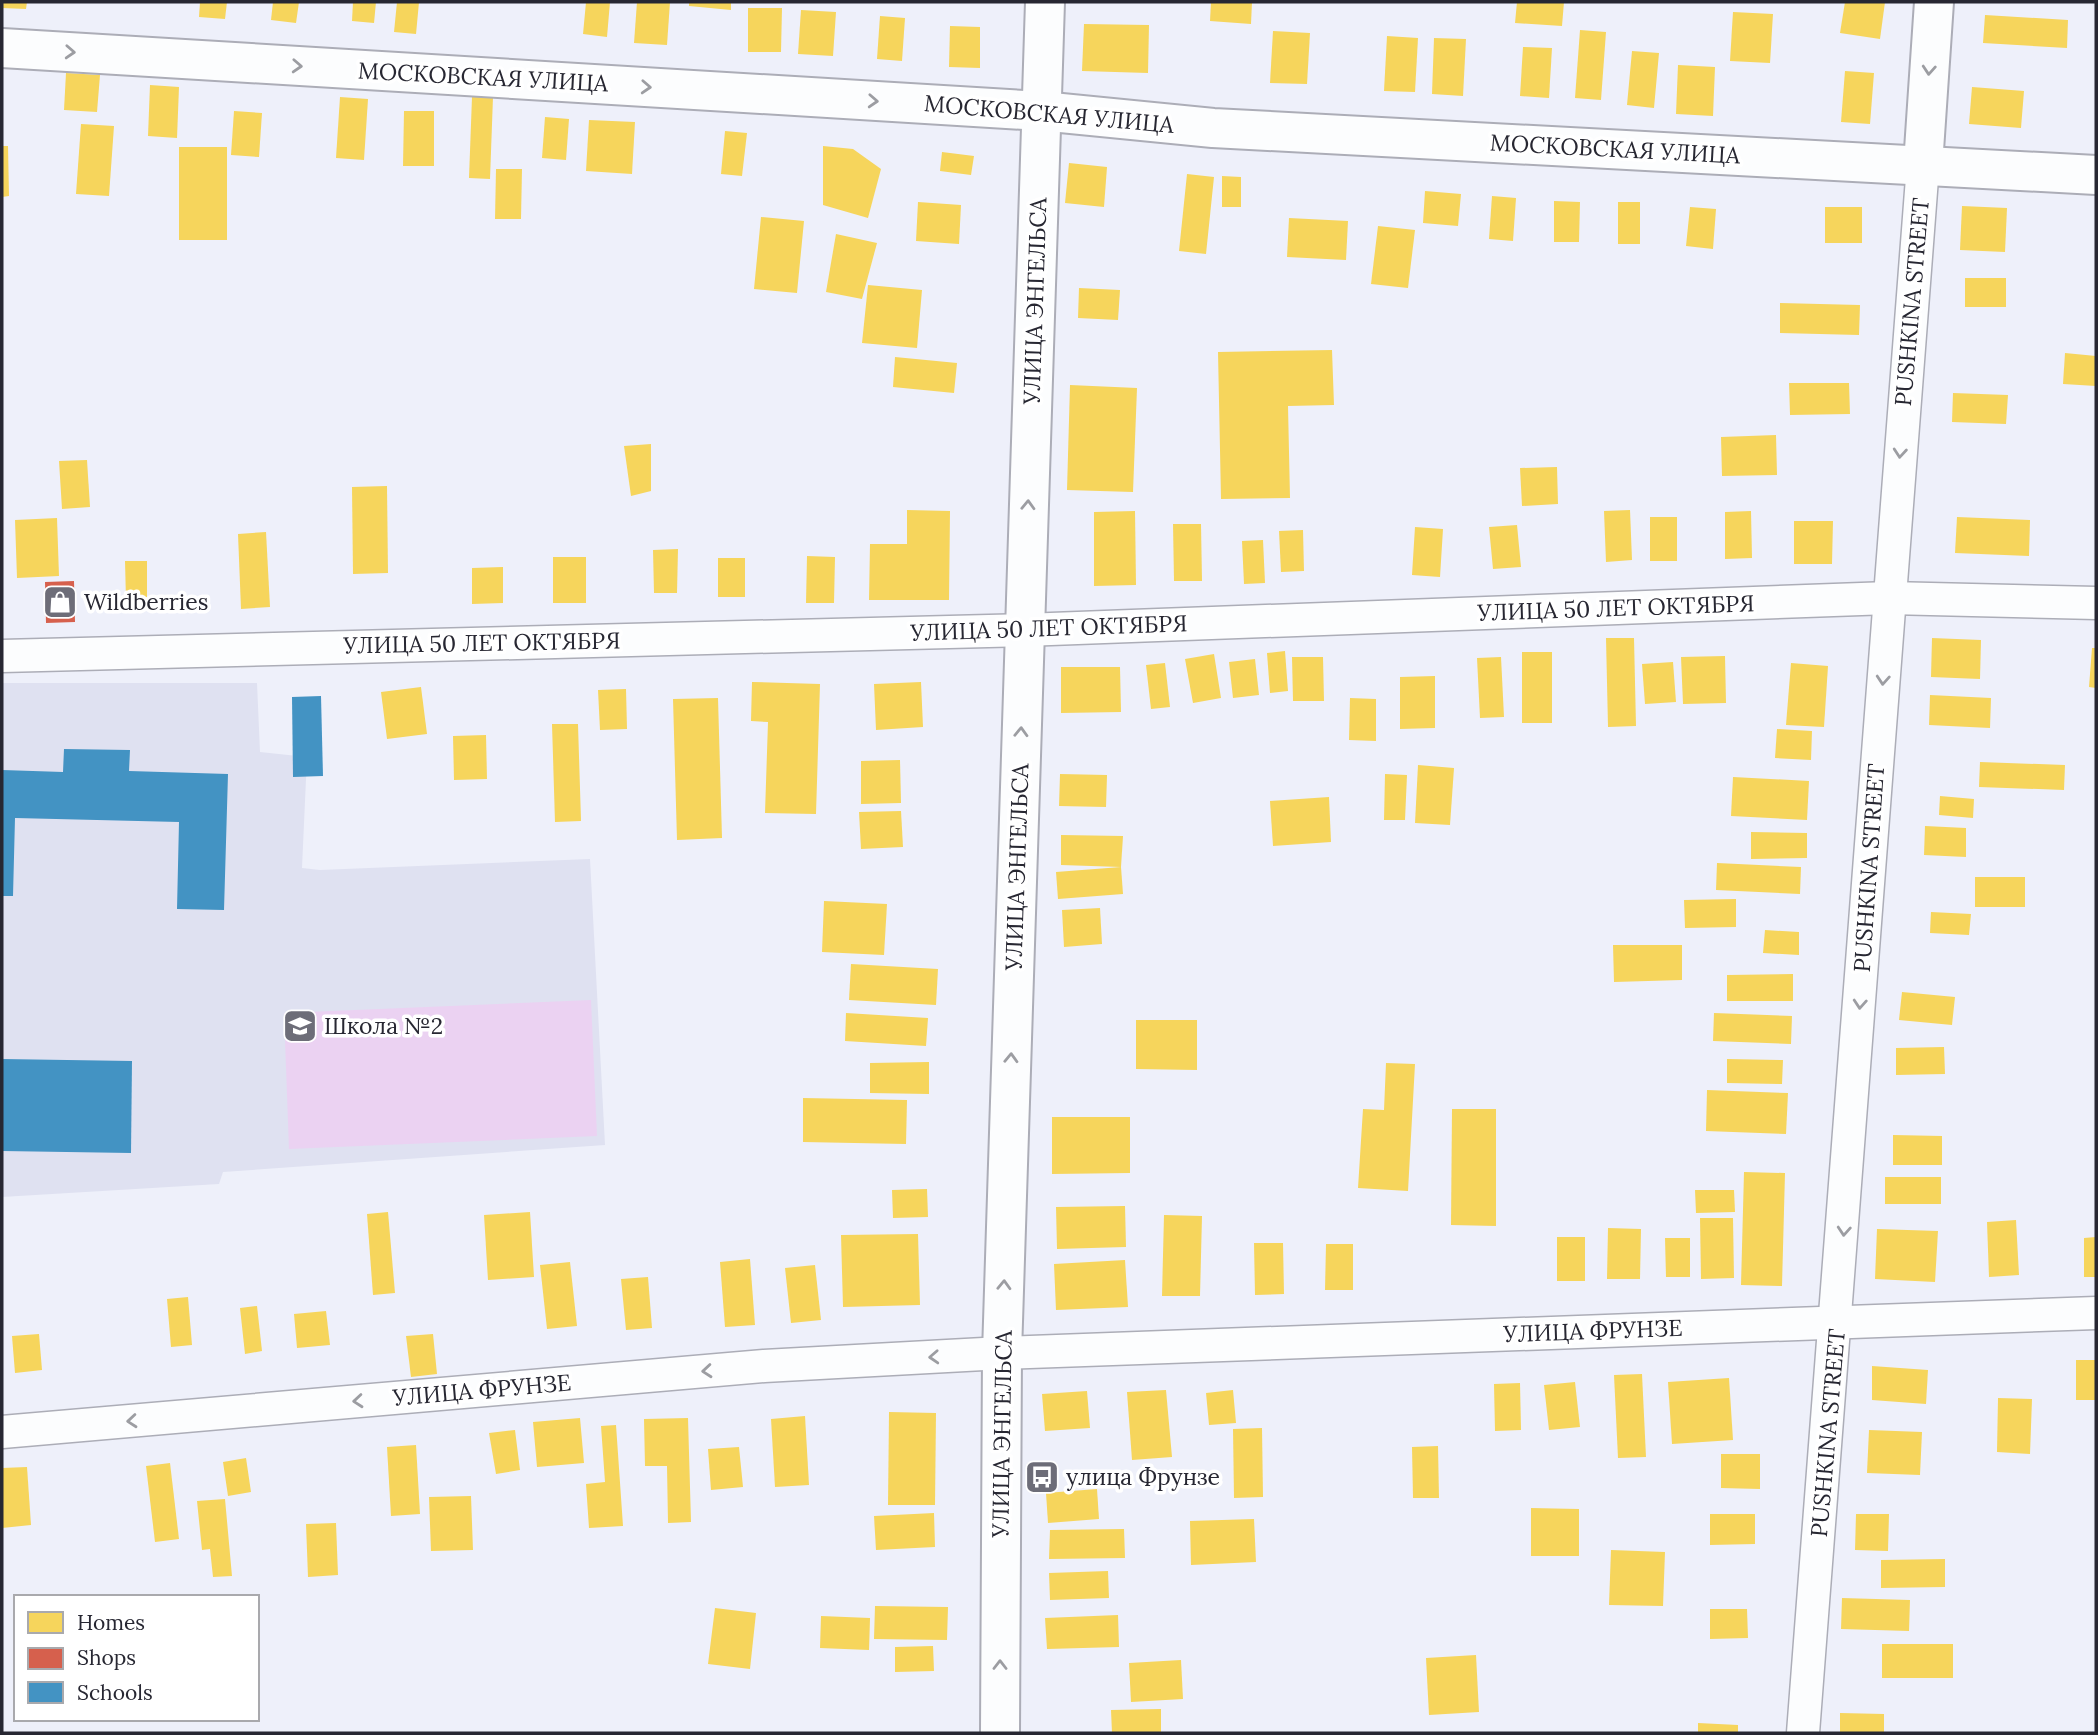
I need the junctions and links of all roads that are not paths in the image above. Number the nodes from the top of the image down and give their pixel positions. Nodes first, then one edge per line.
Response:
1 (1045, 2) edge
2 (1934, 2) edge
3 (2, 48) edge
4 (1041, 111) junction
5 (1923, 165) junction
6 (2096, 175) edge
7 (1888, 598) junction
8 (2096, 603) edge
9 (1024, 630) junction
10 (2, 656) edge
11 (2096, 1313) edge
12 (1837, 1322) junction
13 (1002, 1353) junction
14 (2, 1432) edge
15 (1000, 1733) edge
16 (1803, 1733) edge

1 - 4 street, УЛИЦА ЭНГЕЛЬСА
2 -> 5 street, PUSHKINA STREET
3 -> 4 street, МОСКОВСКАЯ УЛИЦА
4 - 5 street, МОСКОВСКАЯ УЛИЦА
9 -> 4 street, УЛИЦА ЭНГЕЛЬСА
5 - 6 street, МОСКОВСКАЯ УЛИЦА
5 -> 7 street, PUSHKINA STREET
7 - 8 street, УЛИЦА 50 ЛЕТ ОКТЯБРЯ
7 - 9 street, УЛИЦА 50 ЛЕТ ОКТЯБРЯ
7 -> 12 street, PUSHKINA STREET
9 - 10 street, УЛИЦА 50 ЛЕТ ОКТЯБРЯ
13 -> 9 street, УЛИЦА ЭНГЕЛЬСА
11 - 12 street, УЛИЦА ФРУНЗЕ
12 - 13 street, УЛИЦА ФРУНЗЕ
12 - 16 street, PUSHKINA STREET
13 -> 14 street, УЛИЦА ФРУНЗЕ
15 -> 13 street, УЛИЦА ЭНГЕЛЬСА

